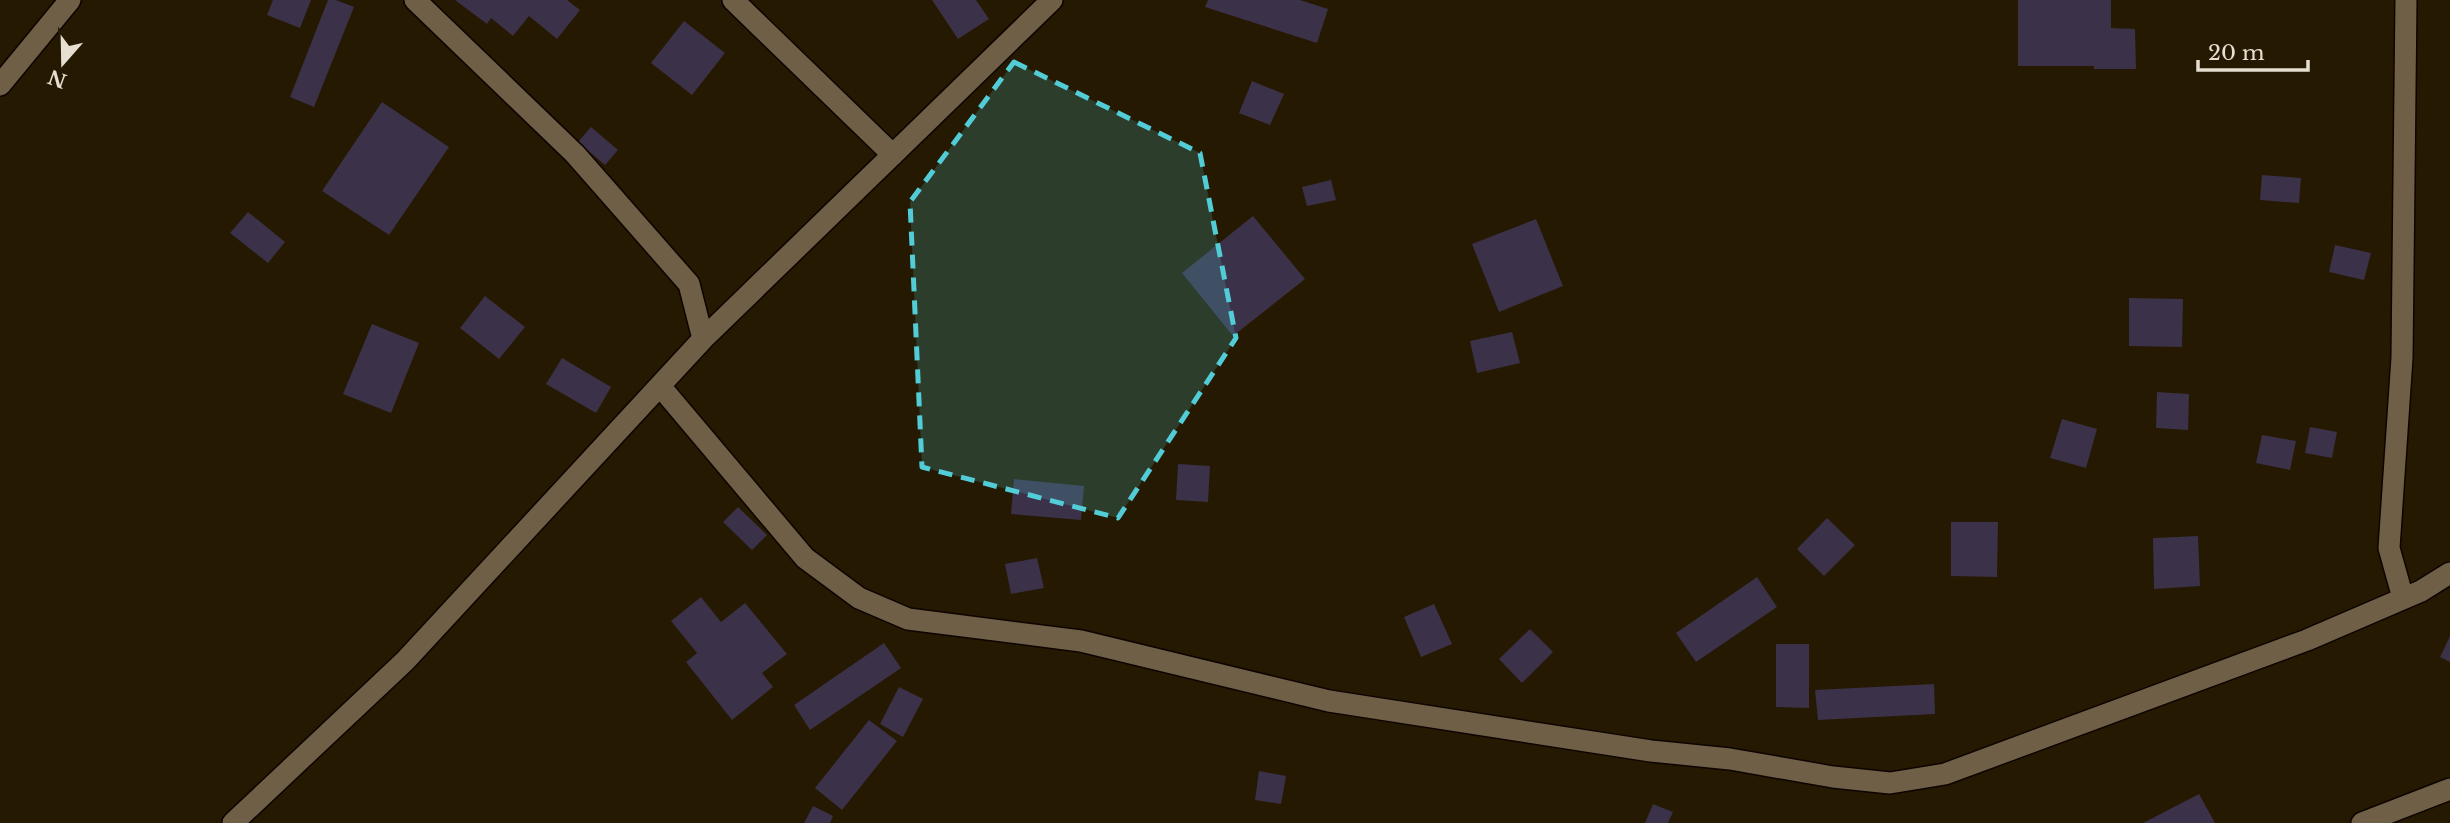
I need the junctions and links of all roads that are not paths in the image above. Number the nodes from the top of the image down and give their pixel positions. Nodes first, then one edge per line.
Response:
1 (70, 0) edge
2 (415, 0) edge
3 (733, 0) edge
4 (1052, 0) edge
5 (2406, 0) edge
6 (0, 85) edge
7 (893, 155) junction
8 (703, 339) junction
9 (660, 386) junction
10 (2450, 573) edge
11 (2403, 598) junction
12 (2450, 789) edge
13 (233, 823) edge
14 (2362, 823) edge

1 - 6 street
2 - 8 street
3 - 7 street
4 - 7 street
5 - 11 street
7 - 8 street
8 - 9 street
9 - 11 street
9 - 13 street
10 - 11 street
12 - 14 street

